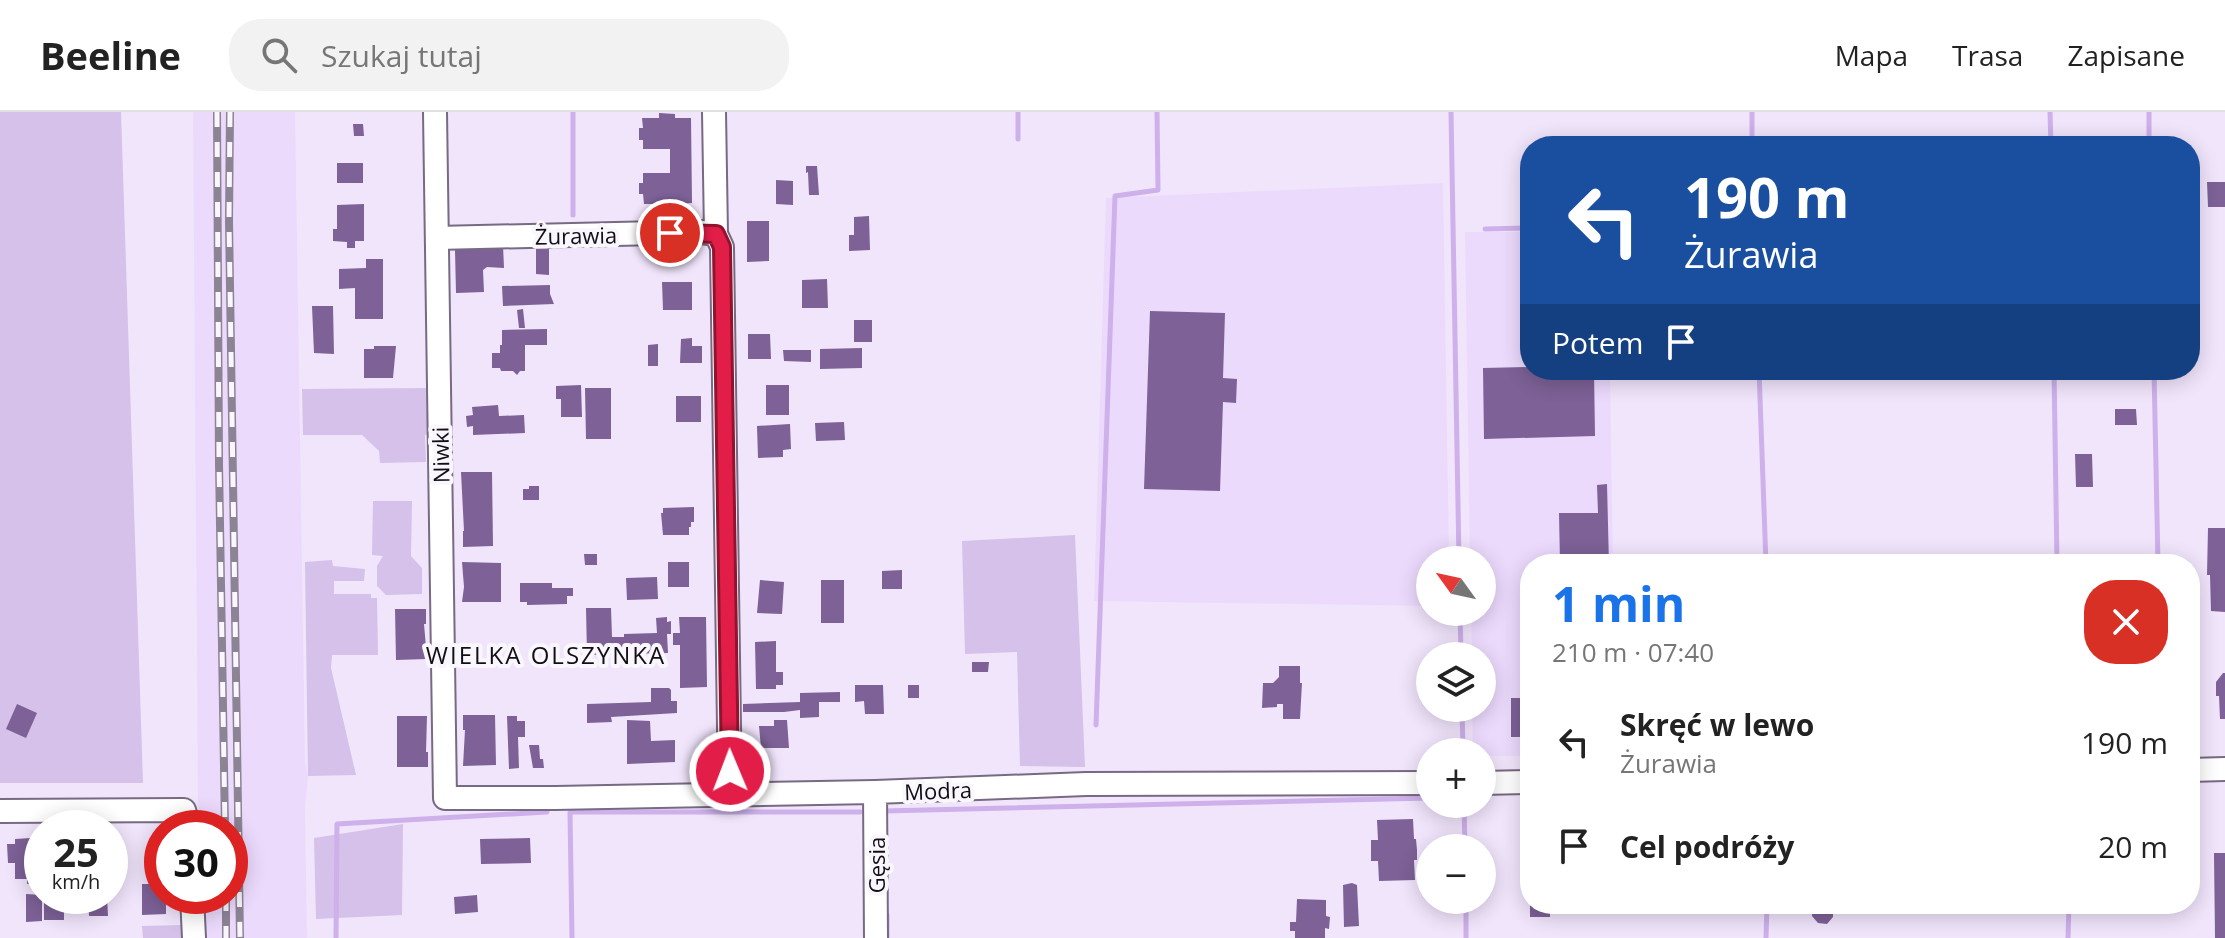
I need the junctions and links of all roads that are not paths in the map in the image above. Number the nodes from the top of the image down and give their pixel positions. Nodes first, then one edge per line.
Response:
1 (435, 112) edge
2 (714, 112) edge
3 (716, 234) junction
4 (437, 238) junction
5 (2225, 769) edge
6 (2200, 770) edge
7 (1520, 782) edge
8 (1416, 783) edge
9 (1496, 783) edge
10 (875, 792) junction
11 (730, 794) junction
12 (445, 798) joint
13 (0, 811) edge
14 (144, 817) edge
15 (193, 914) edge
16 (194, 938) edge
17 (876, 938) edge

1 - 4 street, Niwki
2 - 3 street
3 - 4 street, Żurawia
3 - 11 street
4 - 12 street, Niwki
5 - 6 street
7 - 9 street
8 - 10 street, Modra
10 - 11 street, Modra
10 - 17 street, Gęsia
11 - 12 street, Modra
13 - 14 street
15 - 16 street

